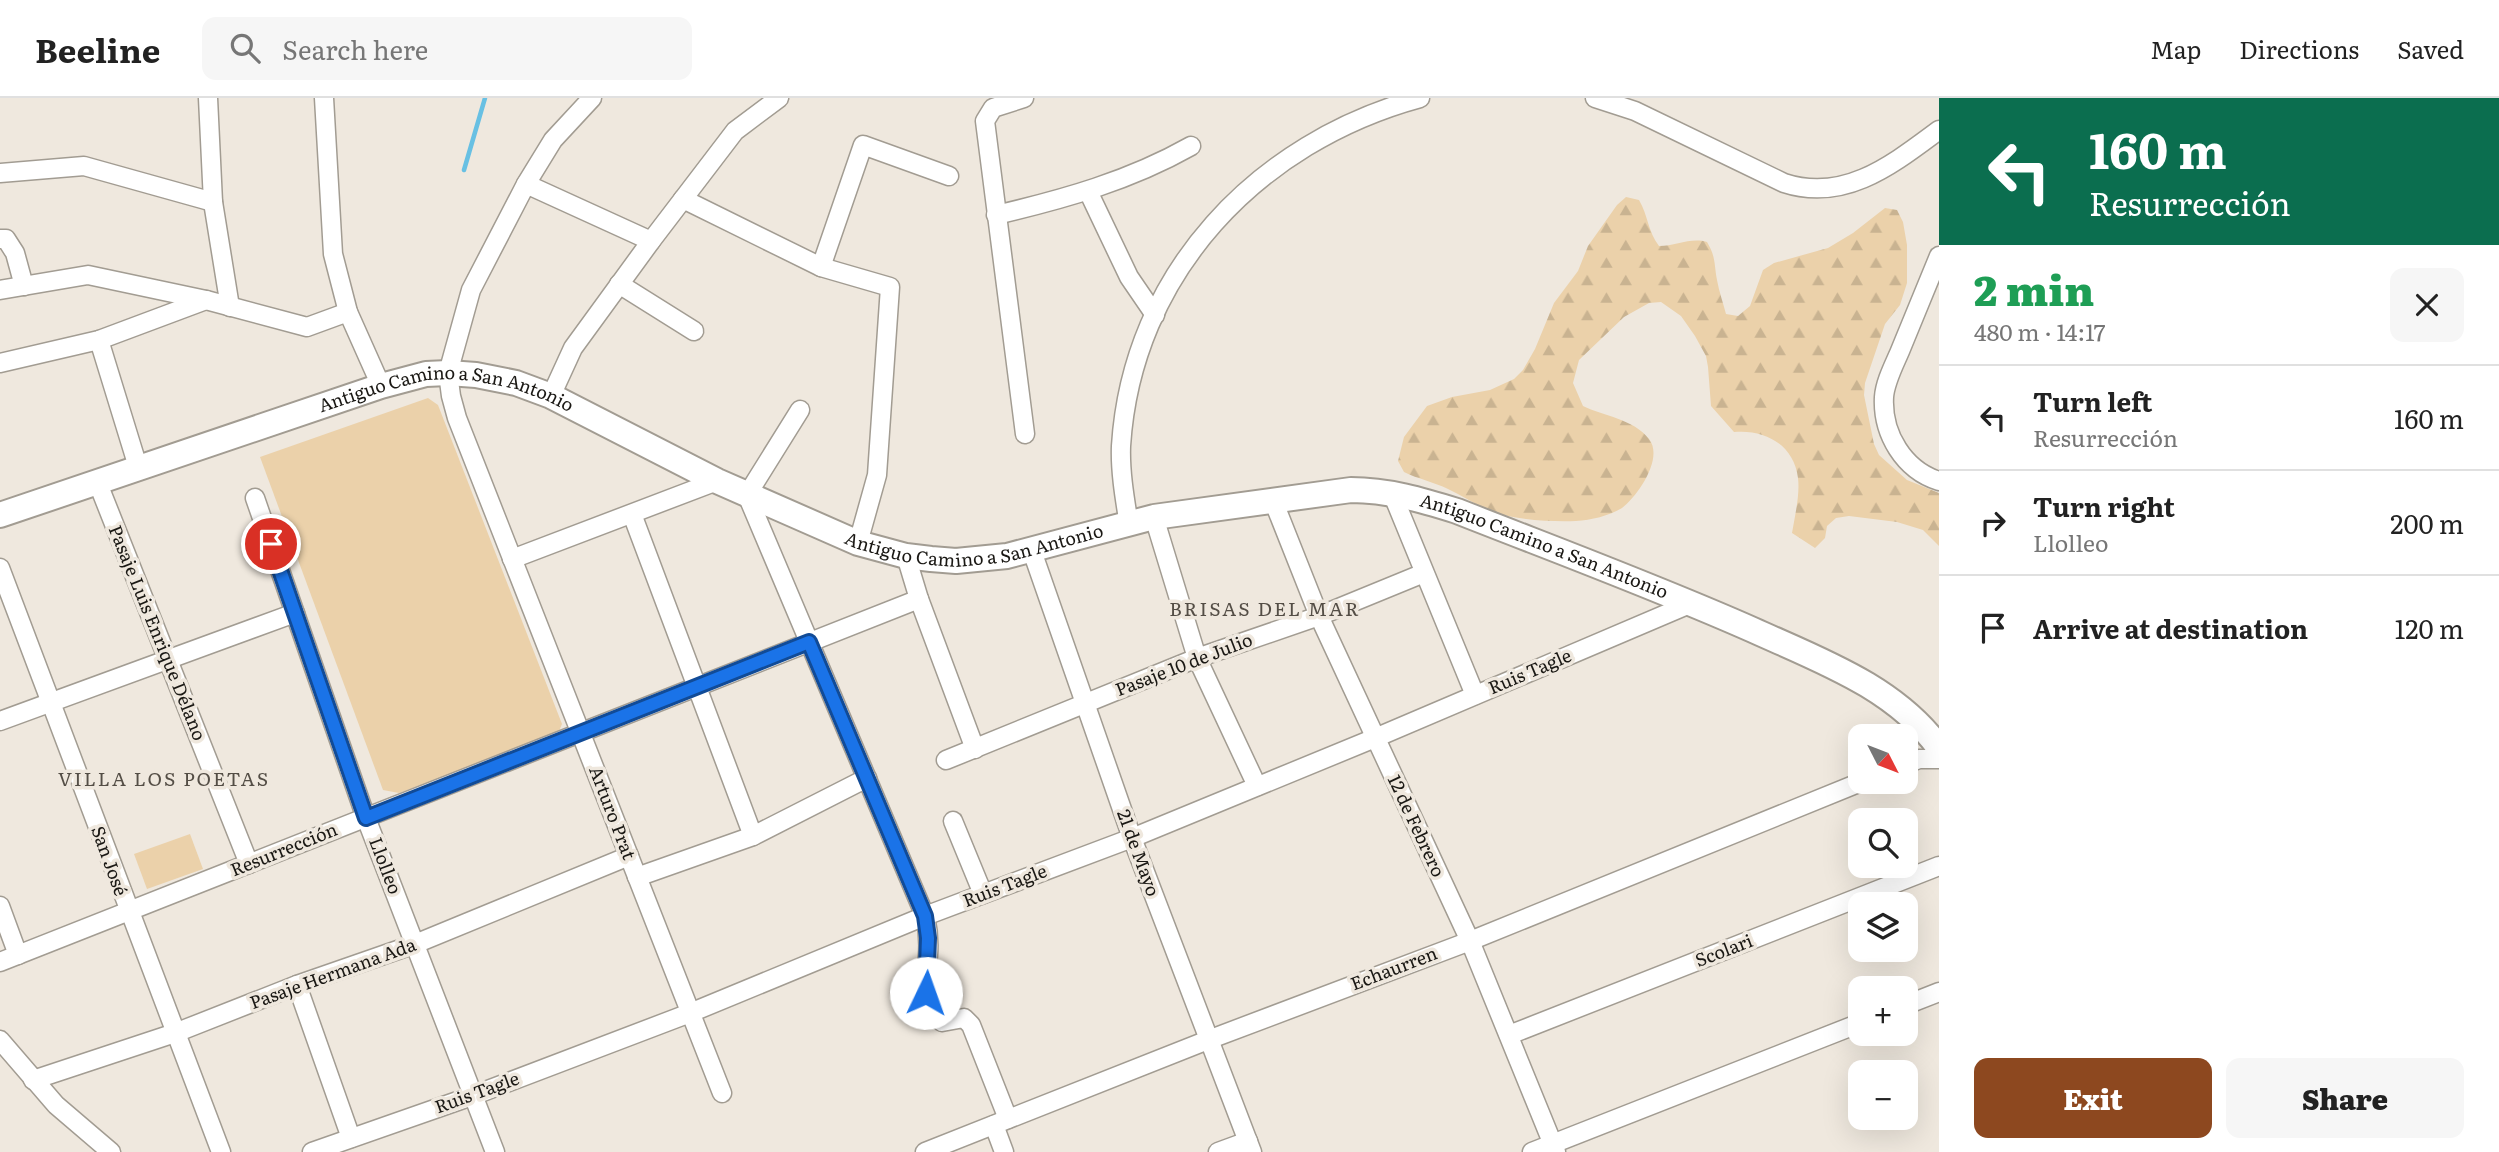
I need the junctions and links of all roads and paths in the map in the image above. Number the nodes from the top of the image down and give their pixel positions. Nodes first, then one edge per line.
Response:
1 (208, 98) edge
2 (324, 98) edge
3 (592, 98) edge
4 (779, 98) edge
5 (1024, 98) edge
6 (1420, 98) edge
7 (1595, 98) edge
8 (1939, 130) edge
9 (1191, 146) dead end
10 (0, 173) edge
11 (949, 176) dead end
12 (526, 184) junction
13 (1088, 191) junction
14 (683, 199) junction
15 (213, 202) junction
16 (996, 215) junction
17 (0, 239) edge
18 (651, 241) junction
19 (1938, 259) edge
20 (821, 267) junction
21 (619, 284) junction
22 (24, 286) junction
23 (0, 290) edge
24 (206, 300) junction
25 (230, 307) junction
26 (348, 312) junction
27 (1155, 315) junction
28 (694, 331) dead end
29 (99, 340) junction
30 (0, 363) edge
31 (448, 373) junction
32 (381, 386) junction
33 (551, 396) junction
34 (800, 410) dead end
35 (1025, 434) dead end
36 (138, 467) junction
37 (97, 481) junction
38 (718, 481) junction
39 (1939, 481) edge
40 (1392, 493) junction
41 (747, 495) junction
42 (256, 498) dead end
43 (1273, 500) junction
44 (632, 514) junction
45 (0, 515) edge
46 (1154, 517) junction
47 (1129, 525) junction
48 (858, 543) junction
49 (1032, 551) junction
50 (906, 556) junction
51 (512, 559) junction
52 (0, 568) edge
53 (1424, 573) junction
54 (919, 599) junction
55 (1692, 603) junction
56 (295, 613) junction
57 (1319, 616) junction
58 (809, 642) junction
59 (1197, 658) junction
60 (168, 659) junction
61 (697, 687) junction
62 (1475, 695) junction
63 (50, 702) junction
64 (1086, 702) junction
65 (0, 720) edge
66 (580, 733) junction
67 (1375, 738) junction
68 (1939, 748) edge
69 (975, 750) junction
70 (1939, 759) edge
71 (946, 760) dead end
72 (1918, 760) edge
73 (867, 778) junction
74 (1257, 786) junction
75 (1848, 787) edge
76 (366, 818) junction
77 (953, 821) dead end
78 (753, 836) junction
79 (1132, 838) junction
80 (629, 856) junction
81 (249, 864) junction
82 (1939, 866) edge
83 (637, 877) junction
84 (983, 894) junction
85 (0, 906) edge
86 (128, 911) junction
87 (925, 916) junction
88 (1470, 941) junction
89 (415, 944) junction
90 (18, 955) junction
91 (0, 962) edge
92 (297, 985) junction
93 (1939, 992) edge
94 (1918, 1000) edge
95 (690, 1013) junction
96 (1848, 1028) edge
97 (176, 1033) junction
98 (1508, 1035) junction
99 (0, 1040) edge
100 (1208, 1040) junction
101 (33, 1080) junction
102 (722, 1093) dead end
103 (472, 1096) junction
104 (1001, 1122) junction
105 (351, 1138) junction
106 (1250, 1146) edge
107 (1555, 1148) edge
108 (111, 1152) edge
109 (221, 1152) edge
110 (312, 1152) edge
111 (495, 1152) edge
112 (925, 1152) edge
113 (1004, 1152) edge
114 (1218, 1152) edge
115 (1532, 1152) edge

1 - 15 street
2 - 26 street
3 - 12 street
4 - 14 street
5 - 16 street
6 - 27 street
7 - 8 street
9 - 13 street
10 - 15 street
11 - 20 street
12 - 18 street
12 - 31 street
13 - 16 street
13 - 27 street
14 - 18 street
14 - 20 street
15 - 25 street
16 - 35 street
17 - 22 street
18 - 21 street
19 - 39 street
20 - 48 street
21 - 28 street
21 - 33 street
22 - 23 street
22 - 24 street
24 - 25 street
24 - 29 street
25 - 26 street
26 - 32 street
27 - 47 street
29 - 30 street
29 - 36 street
31 - 32 street, Antiguo Camino a San Antonio
31 - 33 street, Antiguo Camino a San Antonio
31 - 51 street, Arturo Prat
32 - 36 street, Antiguo Camino a San Antonio
33 - 38 street, Antiguo Camino a San Antonio
34 - 41 street
36 - 37 street, Antiguo Camino a San Antonio
37 - 45 street, Antiguo Camino a San Antonio
37 - 60 street, Pasaje Luis Enrique Délano
38 - 41 street, Antiguo Camino a San Antonio
38 - 44 street
40 - 43 street, Antiguo Camino a San Antonio
40 - 53 street
40 - 55 street, Antiguo Camino a San Antonio
41 - 48 street, Antiguo Camino a San Antonio
41 - 58 street
42 - 56 street, Llolleo
43 - 46 street, Antiguo Camino a San Antonio
43 - 57 street, 12 de Febrero
44 - 51 street
44 - 61 street
46 - 47 street, Antiguo Camino a San Antonio
46 - 59 street
47 - 49 street, Antiguo Camino a San Antonio
48 - 50 street, Antiguo Camino a San Antonio
49 - 50 street, Antiguo Camino a San Antonio
49 - 64 street, 21 de Mayo
50 - 54 street
51 - 66 street, Arturo Prat
52 - 63 street, San José
53 - 57 street, Pasaje 10 de Julio
53 - 62 street
54 - 58 street, Resurrección
54 - 69 street
55 - 62 street, Ruis Tagle
55 - 68 street, Antiguo Camino a San Antonio
56 - 60 street
56 - 76 street, Llolleo
57 - 59 street, Pasaje 10 de Julio
57 - 67 street, 12 de Febrero
58 - 61 street, Resurrección
58 - 73 street
59 - 64 street, Pasaje 10 de Julio
59 - 74 street
60 - 63 street
60 - 81 street, Pasaje Luis Enrique Délano
61 - 66 street, Resurrección
61 - 78 street
62 - 67 street, Ruis Tagle
63 - 65 street
63 - 86 street, San José
64 - 69 street, Pasaje 10 de Julio
64 - 79 street, 21 de Mayo
66 - 76 street, Resurrección
66 - 80 street, Arturo Prat
67 - 74 street, Ruis Tagle
67 - 88 street, 12 de Febrero
69 - 71 street, Pasaje 10 de Julio
70 - 72 street
73 - 78 street
73 - 87 street
74 - 79 street, Ruis Tagle
75 - 88 street, Echaurren
76 - 81 street, Resurrección
76 - 89 street, Llolleo
77 - 84 street
78 - 83 street
79 - 84 street, Ruis Tagle
79 - 100 street, 21 de Mayo
80 - 83 street, Arturo Prat
80 - 89 street, Pasaje Hermana Ada
81 - 86 street, Resurrección
82 - 98 street, Scolari
83 - 95 street, Arturo Prat
84 - 87 street, Ruis Tagle
85 - 90 street
86 - 90 street, Resurrección
86 - 97 street, San José
87 - 95 street, Ruis Tagle
87 - 104 street
88 - 98 street, 12 de Febrero
88 - 100 street, Echaurren
89 - 92 street, Pasaje Hermana Ada
89 - 103 street, Llolleo
90 - 91 street, Resurrección
92 - 97 street, Pasaje Hermana Ada
92 - 105 street
93 - 94 street
95 - 102 street, Arturo Prat
95 - 103 street, Ruis Tagle
96 - 107 street
97 - 101 street, Pasaje Hermana Ada
97 - 109 street, San José
98 - 107 street, 12 de Febrero
99 - 101 street
100 - 104 street, Echaurren
100 - 106 street, 21 de Mayo
101 - 108 street
103 - 105 street, Ruis Tagle
103 - 111 street, Llolleo
104 - 112 street, Echaurren
104 - 113 street
105 - 110 street, Ruis Tagle
106 - 114 street
107 - 115 street

